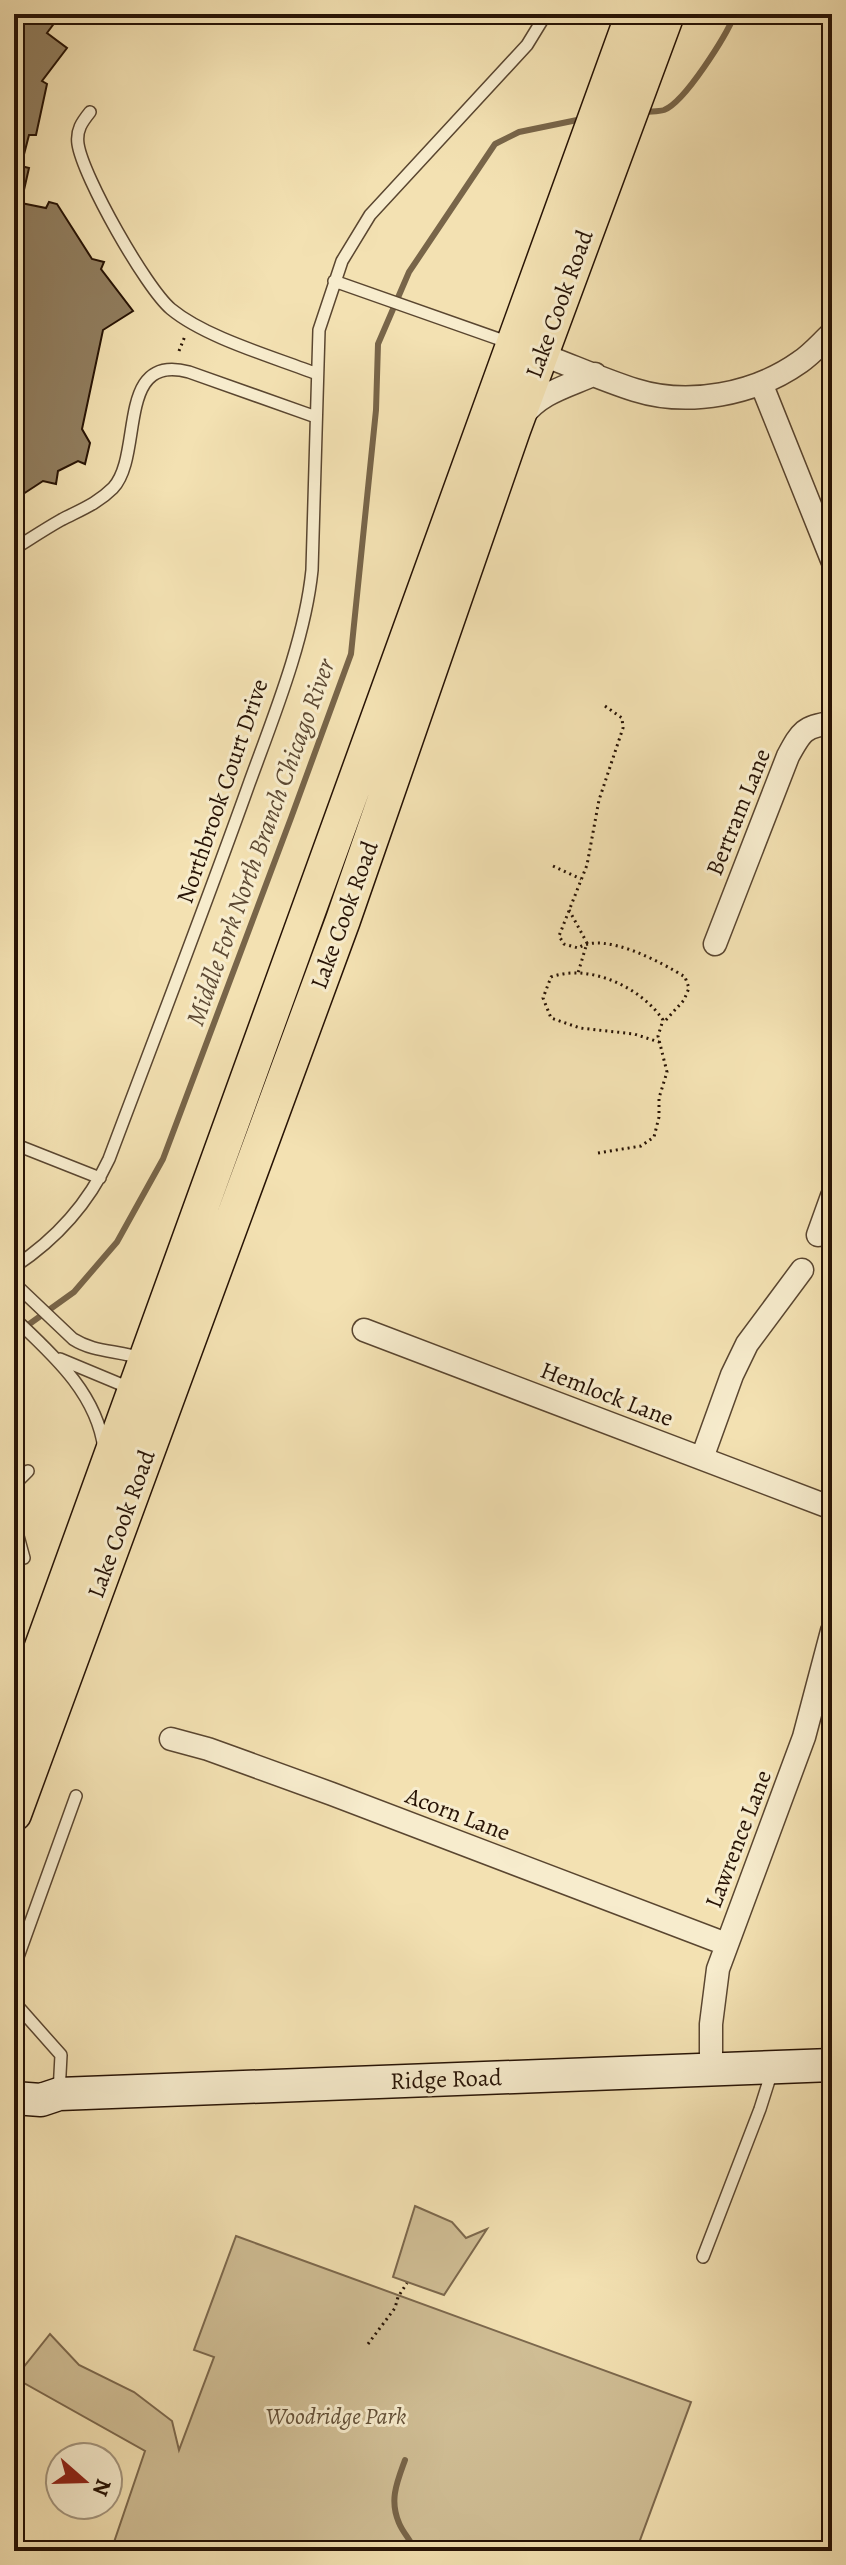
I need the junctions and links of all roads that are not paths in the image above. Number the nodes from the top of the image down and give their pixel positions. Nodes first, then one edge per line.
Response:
1 (546, 14) edge
2 (633, 14) edge
3 (667, 14) edge
4 (90, 112) dead end
5 (334, 281) junction
6 (832, 333) edge
7 (512, 344) junction
8 (317, 374) junction
9 (595, 374) junction
10 (761, 383) junction
11 (316, 417) junction
12 (513, 430) junction
13 (14, 549) edge
14 (832, 560) edge
15 (832, 723) edge
16 (715, 944) dead end
17 (14, 1144) edge
18 (100, 1178) junction
19 (832, 1196) edge
20 (818, 1235) dead end
21 (14, 1267) edge
22 (802, 1270) dead end
23 (14, 1283) edge
24 (14, 1318) edge
25 (364, 1330) dead end
26 (55, 1357) junction
27 (156, 1380) junction
28 (702, 1458) junction
29 (28, 1471) dead end
30 (105, 1473) junction
31 (14, 1485) edge
32 (832, 1508) edge
33 (18, 1536) dead end
34 (19, 1563) edge
35 (832, 1631) edge
36 (14, 1724) edge
37 (171, 1739) dead end
38 (76, 1796) dead end
39 (14, 1814) edge
40 (726, 1944) junction
41 (14, 1968) edge
42 (14, 2002) edge
43 (832, 2065) edge
44 (773, 2067) junction
45 (711, 2069) junction
46 (14, 2078) edge
47 (59, 2094) junction
48 (14, 2098) edge
49 (703, 2257) dead end

1 - 5 lane, Northbrook Court Drive
2 - 7 main road, Lake Cook Road
3 - 7 main road, Lake Cook Road
4 - 8 lane
5 - 7 lane
5 - 8 lane, Northbrook Court Drive
6 - 10 street
7 - 9 street
7 - 12 main road, Lake Cook Road
7 - 27 main road, Lake Cook Road
8 - 11 lane, Northbrook Court Drive
9 - 10 street
9 - 12 street
10 - 14 street
11 - 13 lane
11 - 18 lane, Northbrook Court Drive
12 - 27 main road, Lake Cook Road
15 - 16 street, Bertram Lane
17 - 18 lane
18 - 21 lane, Northbrook Court Drive
19 - 20 street
22 - 28 street
23 - 27 lane
24 - 26 lane
25 - 28 street, Hemlock Lane
26 - 27 lane
26 - 30 lane
27 - 30 main road, Lake Cook Road
27 - 39 main road, Lake Cook Road
28 - 32 street, Hemlock Lane
29 - 31 lane
30 - 36 main road, Lake Cook Road
33 - 34 lane
35 - 40 street, Lawrence Lane
37 - 40 street, Acorn Lane
38 - 41 lane
40 - 45 street, Lawrence Lane
42 - 47 lane
43 - 44 street, Ridge Road
44 - 45 street, Ridge Road
44 - 49 lane
45 - 47 street, Ridge Road
46 - 47 street, Ridge Road
47 - 48 street, Ridge Road

